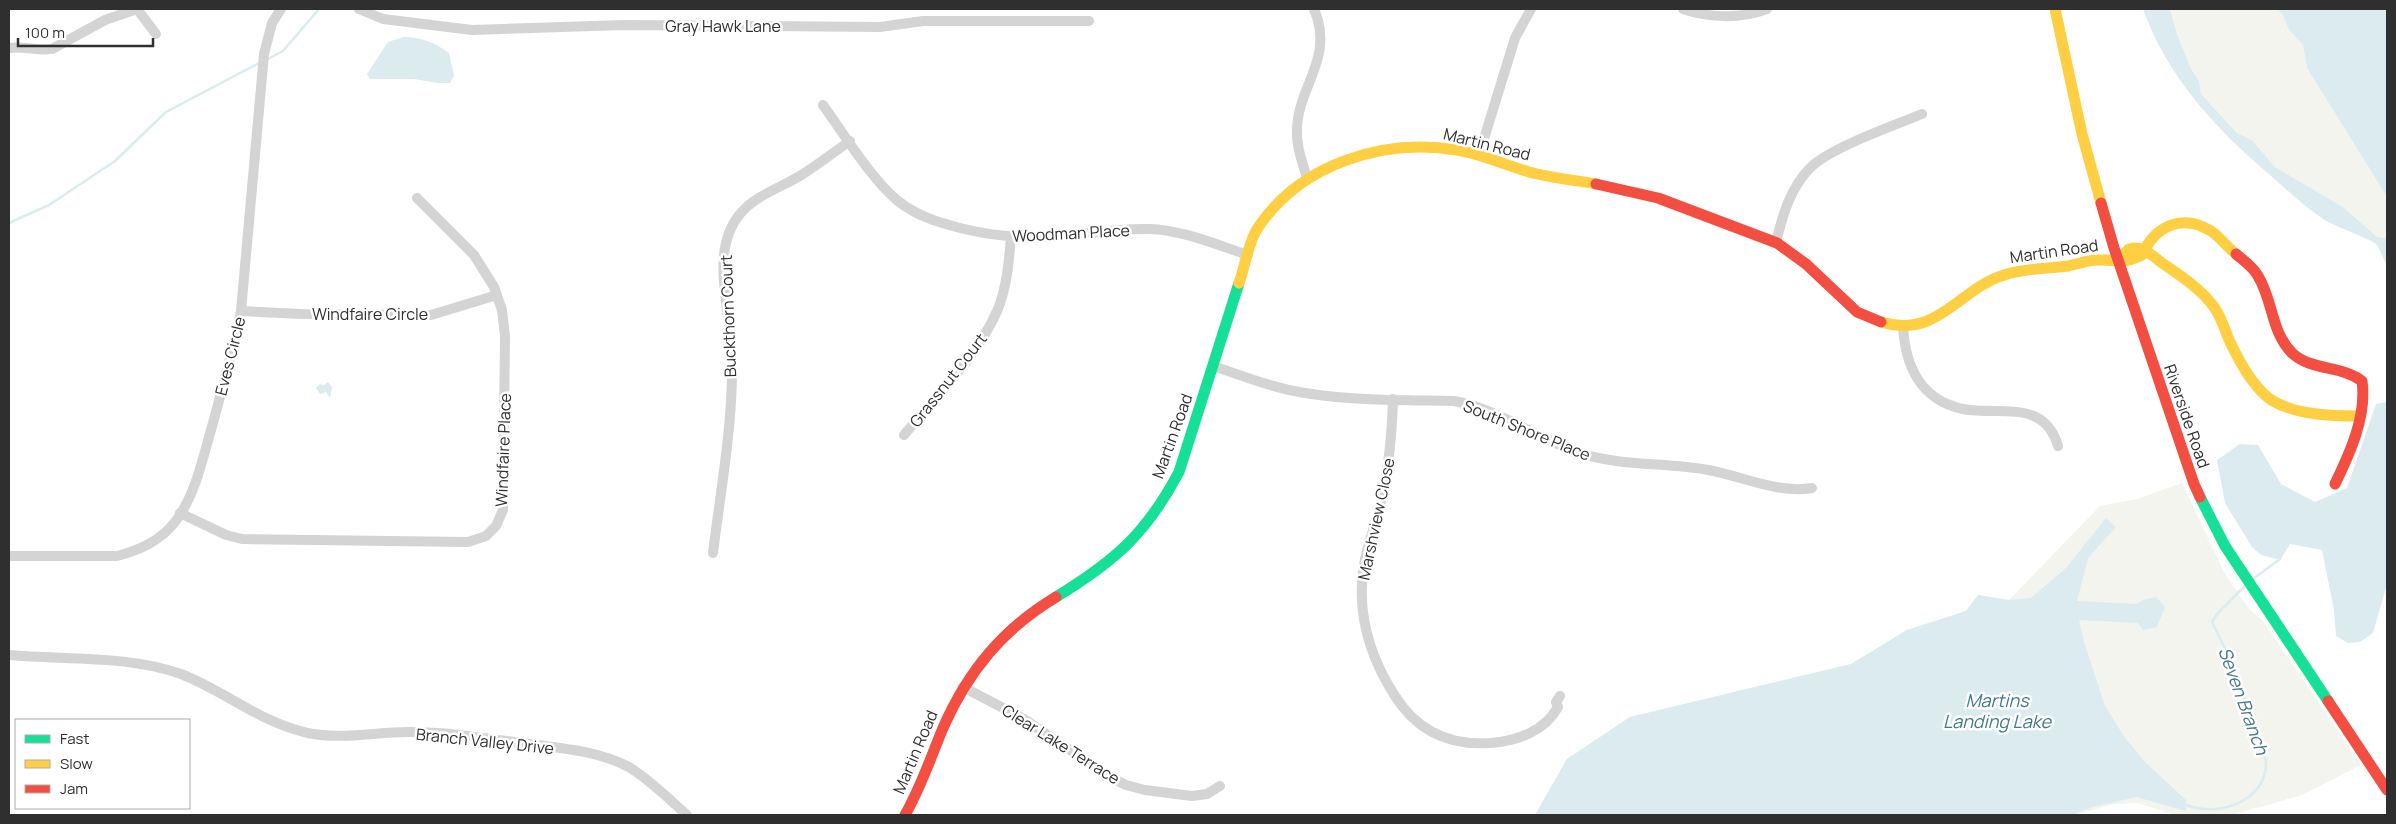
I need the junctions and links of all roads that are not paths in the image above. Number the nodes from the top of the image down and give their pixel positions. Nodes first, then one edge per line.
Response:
1 (137, 9) edge
2 (281, 9) edge
3 (359, 9) edge
4 (1314, 9) edge
5 (1531, 9) edge
6 (1683, 9) edge
7 (1767, 9) edge
8 (2055, 9) edge
9 (1089, 21) dead end
10 (156, 34) dead end
11 (9, 48) edge
12 (824, 105) dead end
13 (1922, 114) dead end
14 (850, 141) junction
15 (1479, 155) junction
16 (1307, 178) junction
17 (417, 198) dead end
18 (1011, 237) junction
19 (1776, 243) junction
20 (2144, 250) junction
21 (1248, 255) junction
22 (2117, 260) junction
23 (497, 295) junction
24 (241, 311) junction
25 (1904, 326) junction
26 (1213, 366) junction
27 (1393, 400) junction
28 (2359, 416) junction
29 (904, 435) dead end
30 (2058, 446) dead end
31 (2335, 484) dead end
32 (1812, 488) dead end
33 (180, 513) junction
34 (713, 553) dead end
35 (9, 556) edge
36 (9, 655) edge
37 (963, 687) junction
38 (1560, 696) dead end
39 (1220, 786) dead end
40 (2387, 790) edge
41 (687, 815) edge
42 (905, 815) edge

1 - 10 street
1 - 11 street
2 - 24 street, Eves Circle
3 - 9 street, Gray Hawk Lane
4 - 16 street
5 - 15 street
6 - 7 street
8 - 22 street, Riverside Road
12 - 14 street, Woodman Place
13 - 19 street
14 - 18 street, Woodman Place
14 - 34 street, Buckthorn Court
15 - 16 street, Martin Road
15 - 19 street, Martin Road
16 - 21 street, Martin Road
17 - 23 street, Windfaire Place
18 - 21 street, Woodman Place
18 - 29 street, Grassnut Court
19 - 25 street, Martin Road
20 - 22 street, Martin Road
20 - 28 street
20 - 28 street
21 - 26 street, Martin Road
22 - 25 street, Martin Road
22 - 40 street, Riverside Road
23 - 24 street, Windfaire Circle
23 - 33 street, Windfaire Place
24 - 33 street, Eves Circle
25 - 30 street
26 - 27 street, South Shore Place
26 - 37 street, Martin Road
27 - 32 street, South Shore Place
27 - 38 street, Marshview Close
28 - 31 street
33 - 35 street, Eves Circle
36 - 41 street, Branch Valley Drive
37 - 39 street, Clear Lake Terrace
37 - 42 street, Martin Road

